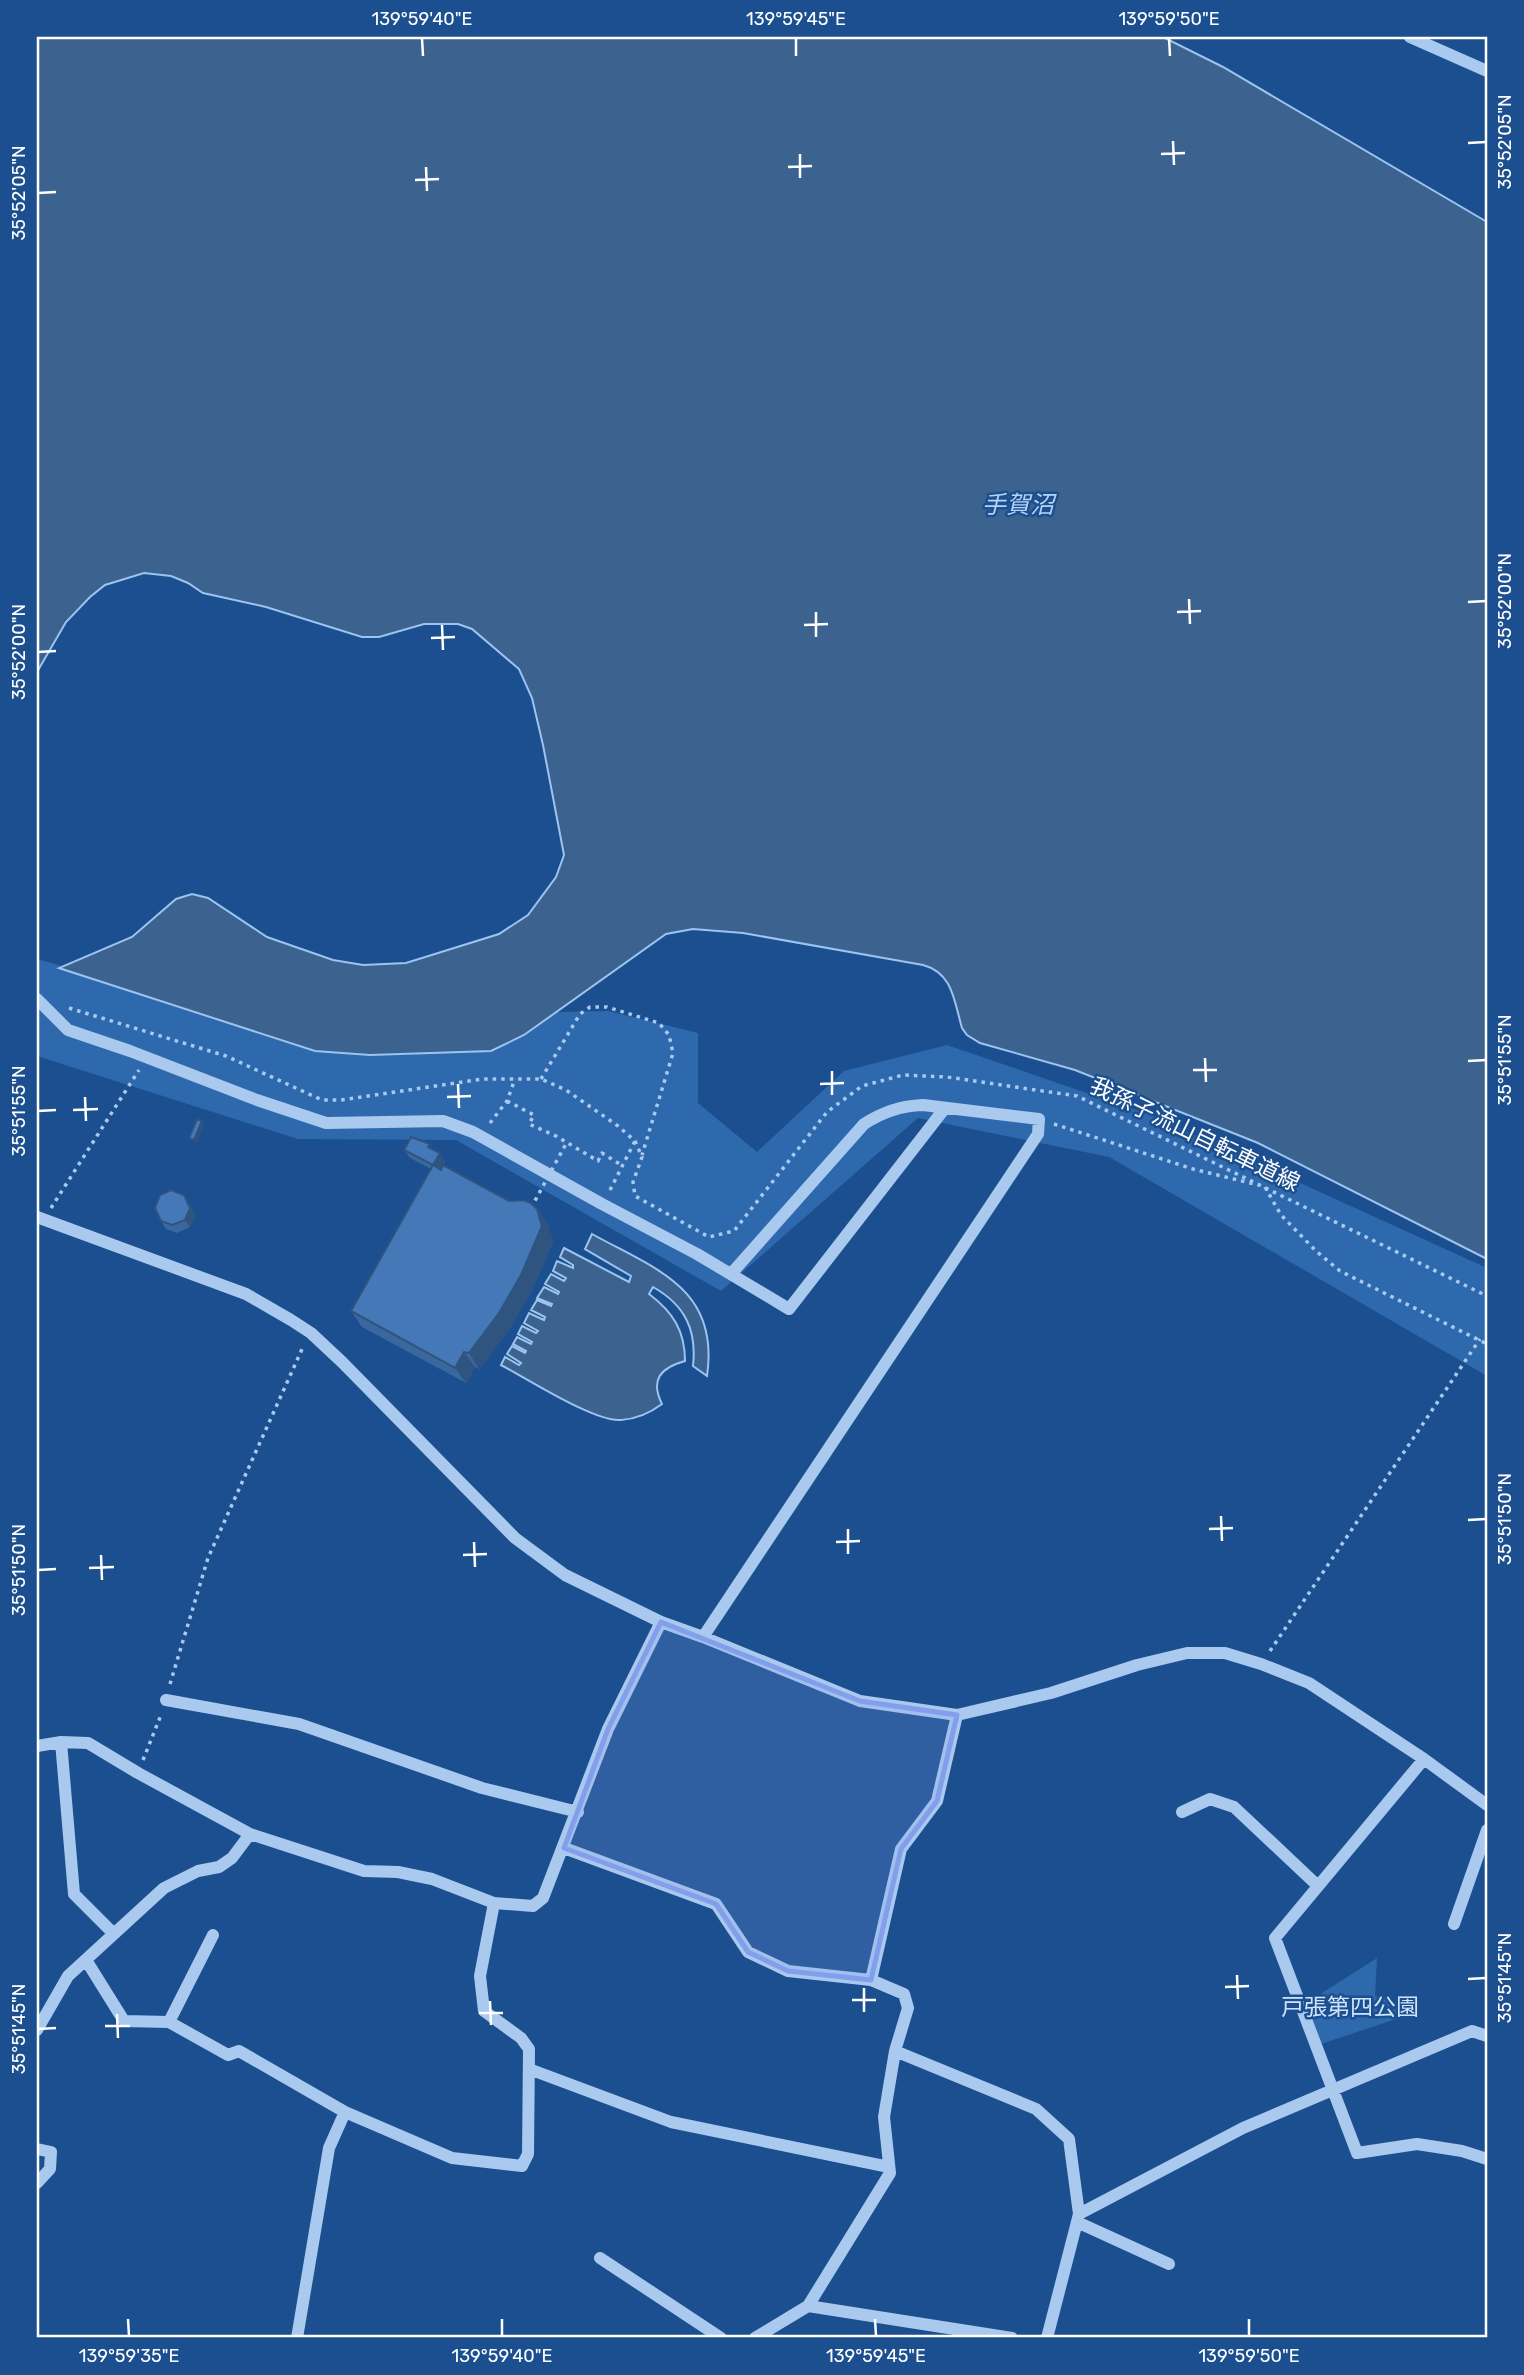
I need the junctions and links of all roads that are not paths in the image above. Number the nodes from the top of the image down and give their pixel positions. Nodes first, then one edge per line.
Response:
1 (1410, 37) edge
2 (1487, 71) edge
3 (37, 999) edge
4 (945, 1108) junction
5 (42, 1218) edge
6 (731, 1274) junction
7 (661, 1622) junction
8 (703, 1637) junction
9 (166, 1700) road end
10 (957, 1715) junction
11 (61, 1742) junction
12 (37, 1746) edge
13 (1424, 1759) junction
14 (1487, 1805) edge
15 (578, 1812) junction
16 (1182, 1812) dead end
17 (1487, 1830) edge
18 (250, 1834) junction
19 (564, 1849) junction
20 (1318, 1886) junction
21 (494, 1903) junction
22 (1454, 1924) dead end
23 (114, 1934) junction
24 (213, 1935) dead end
25 (86, 1960) junction
26 (871, 1980) junction
27 (169, 2022) junction
28 (37, 2030) edge
29 (1487, 2036) edge
30 (895, 2051) junction
31 (529, 2069) junction
32 (1332, 2091) junction
33 (345, 2112) junction
34 (37, 2149) edge
35 (1487, 2159) edge
36 (889, 2167) junction
37 (37, 2183) edge
38 (1078, 2218) junction
39 (600, 2258) dead end
40 (1169, 2264) dead end
41 (808, 2306) junction
42 (297, 2338) edge
43 (721, 2338) edge
44 (755, 2338) edge
45 (1012, 2338) edge
46 (1047, 2338) edge

1 - 2 street
3 - 6 street
4 - 6 street
4 - 6 street
4 - 8 street
5 - 7 street
7 - 8 street
7 - 15 street
8 - 10 street
9 - 15 street
10 - 13 street
10 - 26 street
11 - 12 street
11 - 18 street
11 - 23 street
13 - 14 street
13 - 20 street
15 - 19 street
16 - 20 street
17 - 22 street
18 - 21 street
18 - 23 street
19 - 21 street
19 - 26 street
20 - 32 street
21 - 31 street
23 - 25 street
24 - 27 street
25 - 27 street
25 - 28 street
26 - 30 street
27 - 33 street
29 - 32 street
30 - 36 street
30 - 38 street
31 - 33 street
31 - 36 street
32 - 35 street
32 - 38 street
33 - 42 street
34 - 37 street
36 - 41 street
38 - 40 street
38 - 46 street
39 - 43 street
41 - 44 street
41 - 45 street

